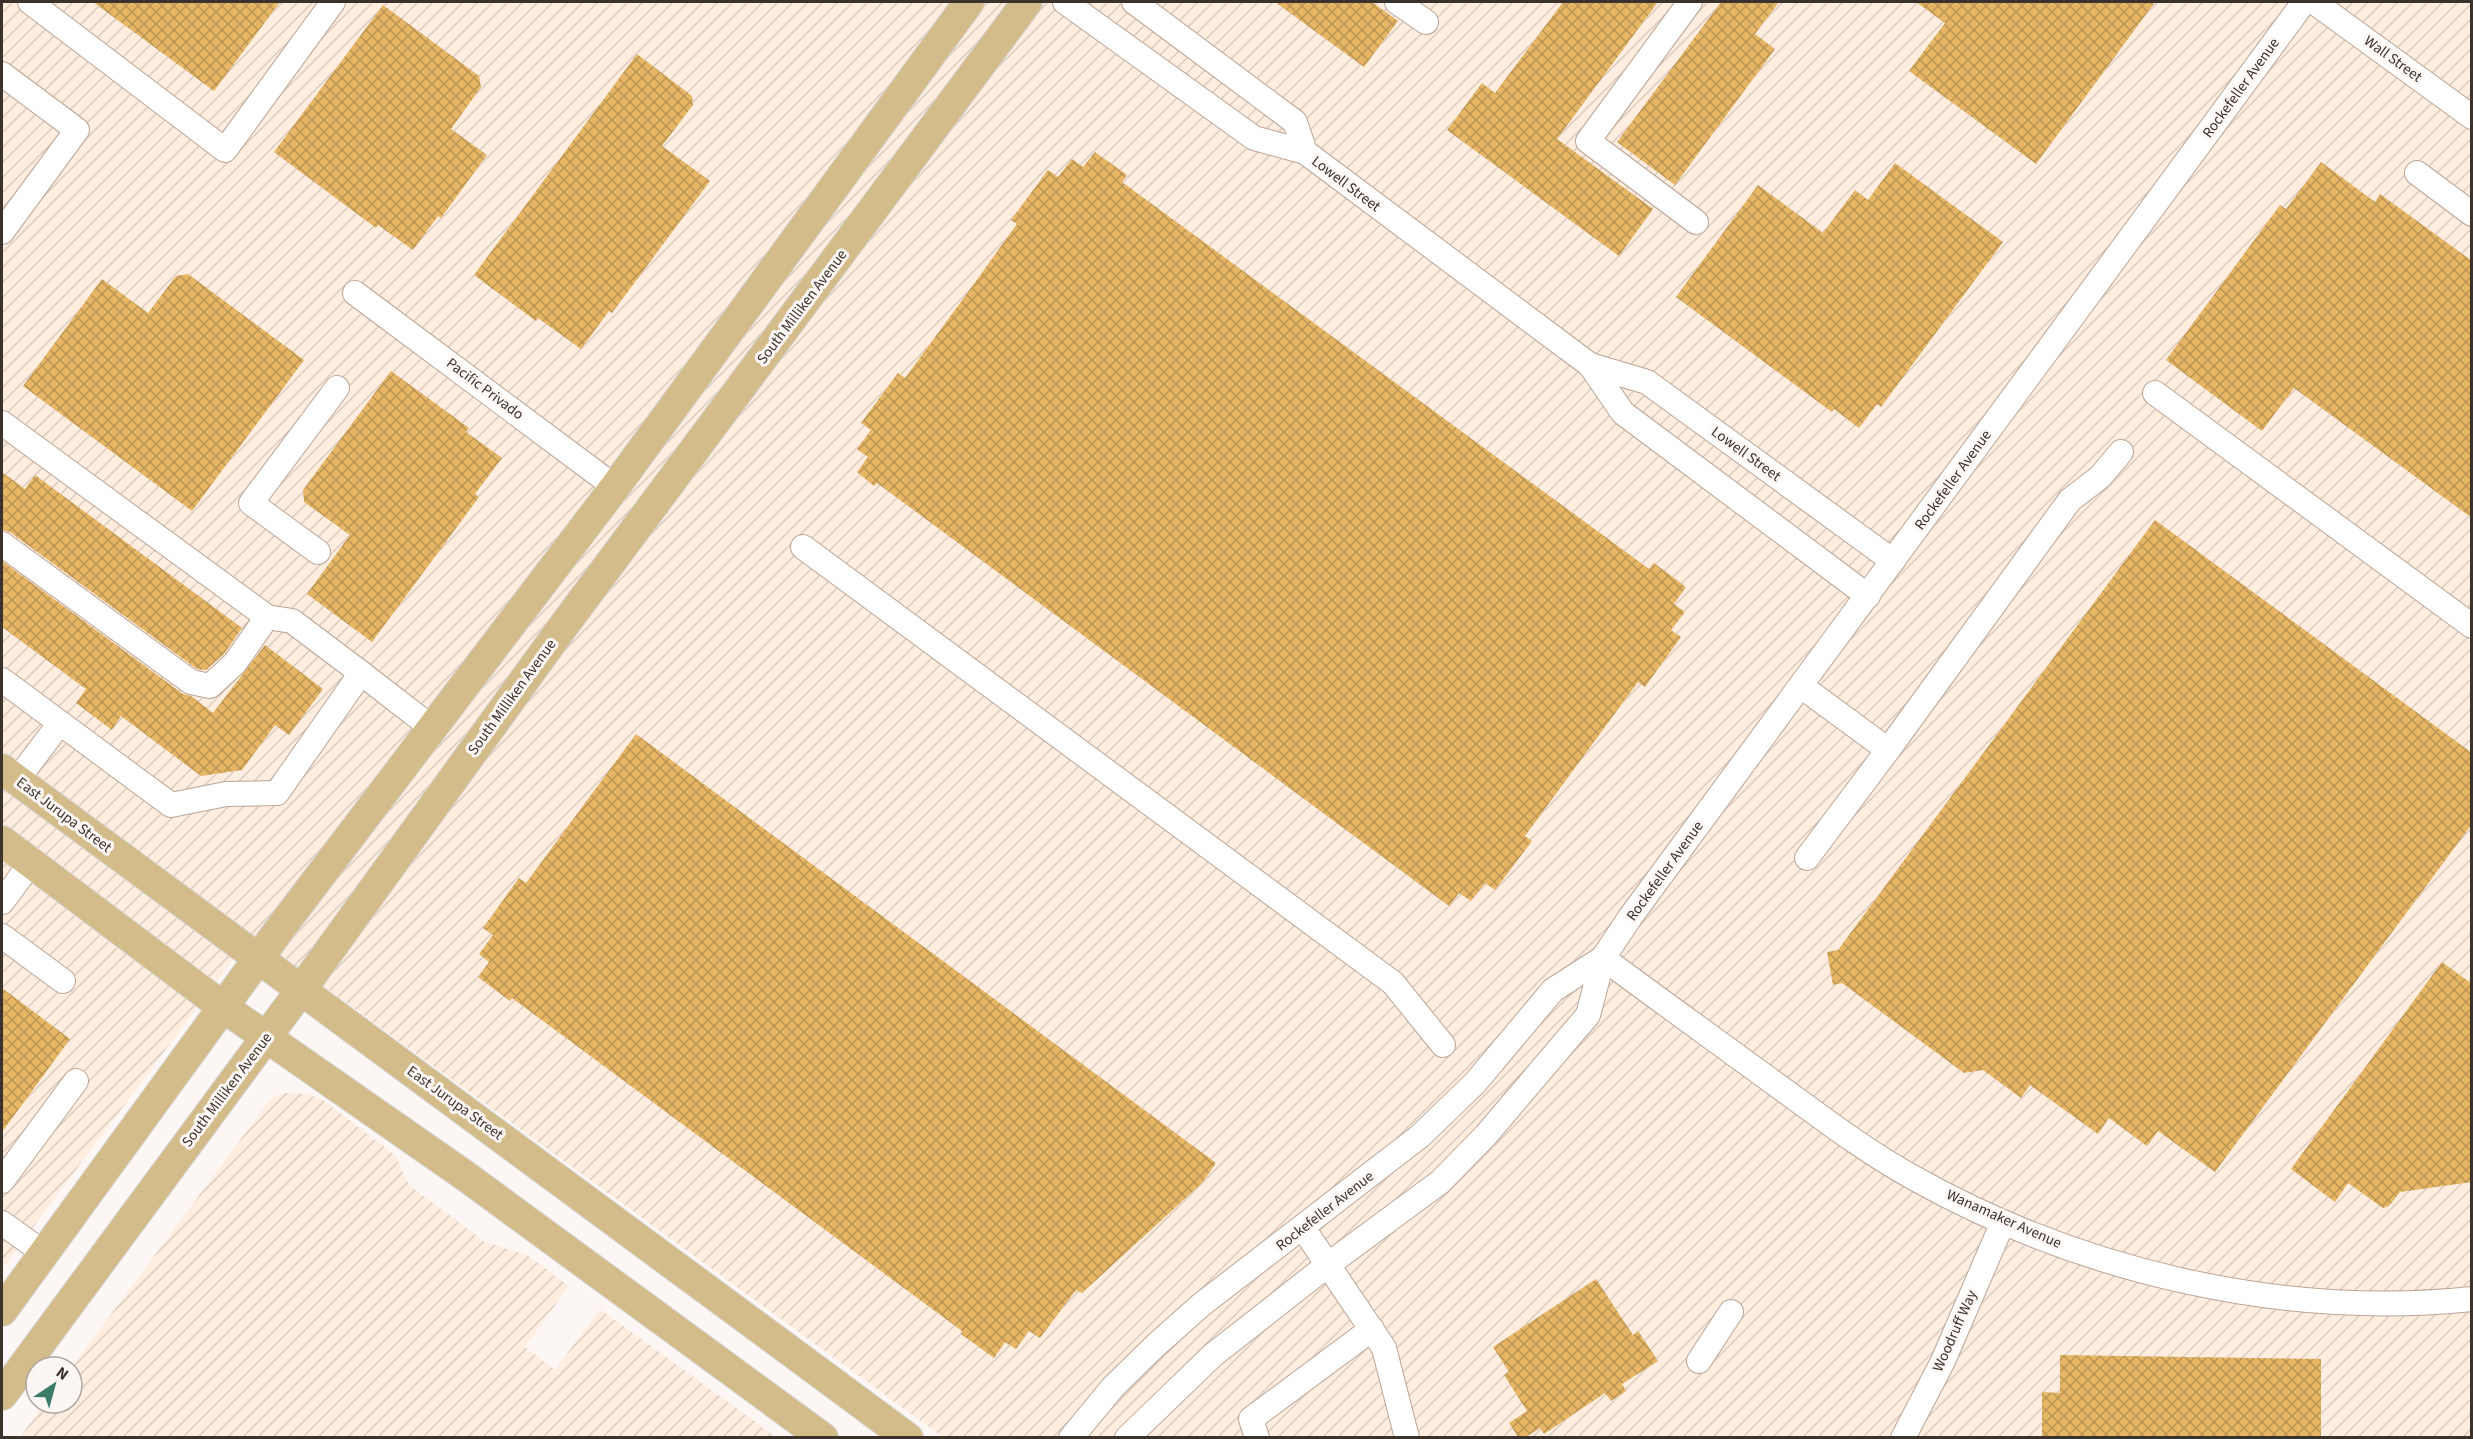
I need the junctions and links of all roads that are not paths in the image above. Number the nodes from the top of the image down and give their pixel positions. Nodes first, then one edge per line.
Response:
1 (30, 2) edge
2 (333, 2) edge
3 (969, 2) edge
4 (1027, 2) edge
5 (1065, 2) edge
6 (1134, 2) edge
7 (1397, 2) edge
8 (1690, 2) edge
9 (2304, 2) edge
10 (2314, 2) edge
11 (1426, 22) dead end
12 (2, 74) edge
13 (2472, 117) edge
14 (1305, 152) junction
15 (2417, 173) dead end
16 (2472, 214) edge
17 (1696, 222) dead end
18 (2, 232) edge
19 (355, 293) dead end
20 (1590, 365) junction
21 (337, 388) dead end
22 (2155, 393) dead end
23 (2, 423) edge
24 (2121, 452) dead end
25 (615, 487) junction
26 (2, 543) edge
27 (803, 547) dead end
28 (318, 552) dead end
29 (1893, 561) junction
30 (1868, 596) junction
31 (267, 616) junction
32 (2472, 626) edge
33 (361, 673) junction
34 (2, 680) edge
35 (1801, 686) junction
36 (60, 723) junction
37 (432, 728) junction
38 (1887, 750) junction
39 (9, 774) edge
40 (2, 842) edge
41 (1808, 858) dead end
42 (31, 863) junction
43 (2, 902) edge
44 (2, 936) edge
45 (259, 958) junction
46 (1603, 958) junction
47 (63, 981) dead end
48 (301, 990) junction
49 (223, 1007) junction
50 (267, 1037) junction
51 (1443, 1045) dead end
52 (76, 1081) dead end
53 (2, 1181) edge
54 (2002, 1222) junction
55 (2, 1223) edge
56 (1303, 1228) junction
57 (44, 1253) junction
58 (1329, 1264) junction
59 (2472, 1299) edge
60 (2, 1311) edge
61 (1731, 1312) dead end
62 (1372, 1329) junction
63 (1699, 1361) dead end
64 (2, 1395) edge
65 (824, 1437) edge
66 (908, 1437) edge
67 (1071, 1437) edge
68 (1127, 1437) edge
69 (1257, 1437) edge
70 (1407, 1437) edge
71 (1903, 1437) edge

1 - 2 street
3 - 25 main road
4 - 48 main road, South Milliken Avenue
5 - 14 street, Lowell Street
6 - 14 street, Lowell Street
7 - 11 street
8 - 17 street
9 - 29 street, Rockefeller Avenue
10 - 13 street, Wall Street
12 - 18 street
14 - 20 street, Lowell Street
15 - 16 street
19 - 25 street, Pacific Privado
20 - 29 street, Lowell Street
20 - 30 street, Lowell Street
21 - 28 street
22 - 32 street
23 - 31 street
24 - 38 street
25 - 37 main road
26 - 31 street
27 - 51 street
29 - 30 street, Rockefeller Avenue
30 - 35 street, Rockefeller Avenue
31 - 33 street
33 - 36 street
33 - 37 street
34 - 36 street
35 - 38 street
35 - 46 street, Rockefeller Avenue
36 - 39 street
37 - 45 main road
38 - 41 street
39 - 45 main road, East Jurupa Street
40 - 42 main road
42 - 43 street
42 - 49 main road
44 - 47 street
45 - 48 main road, East Jurupa Street
45 - 49 main road
46 - 54 street, Wanamaker Avenue
46 - 56 street, Rockefeller Avenue
46 - 58 street, Rockefeller Avenue
48 - 50 main road, South Milliken Avenue
48 - 66 main road, East Jurupa Street
49 - 50 main road
49 - 57 main road
50 - 64 main road, South Milliken Avenue
50 - 65 main road
52 - 53 street
54 - 59 street, Wanamaker Avenue
54 - 71 street, Woodruff Way
55 - 57 street
56 - 58 street
56 - 67 street, Rockefeller Avenue
57 - 60 main road
58 - 62 street
58 - 68 street, Rockefeller Avenue
61 - 63 street
62 - 69 street
62 - 70 street

